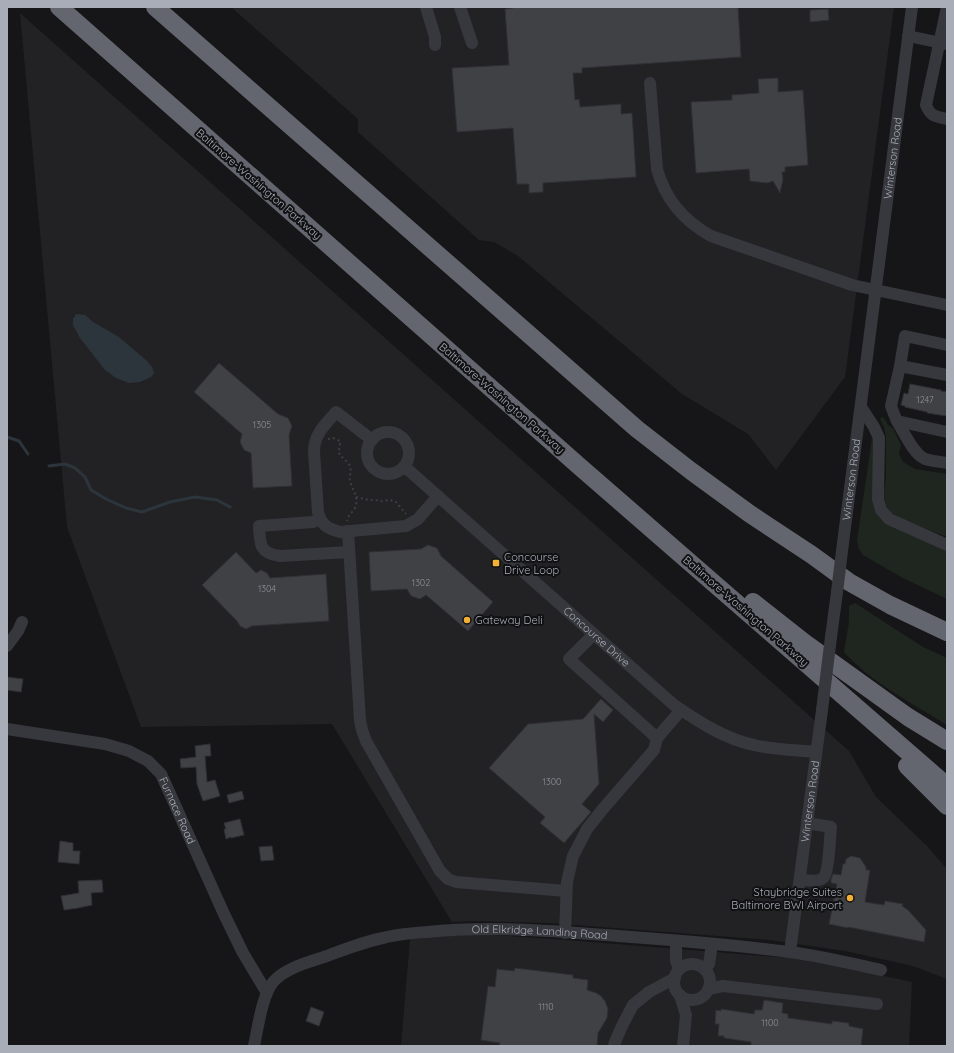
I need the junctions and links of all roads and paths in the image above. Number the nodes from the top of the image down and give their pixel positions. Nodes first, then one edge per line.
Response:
1 (59, 7) edge
2 (155, 7) edge
3 (426, 7) edge
4 (460, 7) edge
5 (912, 7) edge
6 (947, 7) edge
7 (908, 36) junction
8 (472, 43) dead end
9 (943, 43) edge
10 (435, 45) dead end
11 (650, 83) dead end
12 (947, 118) edge
13 (876, 289) junction
14 (947, 305) edge
15 (425, 330) junction
16 (947, 346) edge
17 (900, 366) junction
18 (947, 375) edge
19 (861, 407) junction
20 (897, 421) junction
21 (947, 432) edge
22 (323, 438) dead end
23 (372, 440) junction
24 (947, 463) edge
25 (579, 466) junction
26 (405, 467) junction
27 (438, 496) junction
28 (356, 497) junction
29 (320, 519) junction
30 (407, 519) dead end
31 (347, 528) junction
32 (947, 545) edge
33 (349, 552) junction
34 (812, 555) junction
35 (22, 622) dead end
36 (947, 623) edge
37 (947, 632) edge
38 (594, 634) junction
39 (7, 646) edge
40 (681, 710) junction
41 (7, 729) edge
42 (657, 738) junction
43 (947, 741) edge
44 (816, 752) junction
45 (947, 786) edge
46 (947, 806) edge
47 (807, 823) junction
48 (800, 880) junction
49 (566, 891) junction
50 (565, 932) junction
51 (676, 941) junction
52 (712, 944) junction
53 (790, 952) junction
54 (880, 970) dead end
55 (677, 974) junction
56 (708, 979) junction
57 (656, 988) junction
58 (267, 993) junction
59 (679, 994) junction
60 (698, 998) junction
61 (877, 1004) dead end
62 (686, 1015) junction
63 (254, 1046) edge
64 (614, 1046) edge
65 (683, 1046) edge

1 - 15 highway, Baltimore-Washington Parkway
2 - 34 highway
3 - 10 street
4 - 8 street
5 - 7 street, Winterson Road
6 - 9 street
7 - 9 street
7 - 13 street, Winterson Road
9 - 12 street
11 - 13 street
13 - 14 street
13 - 19 street, Winterson Road
15 - 25 highway, Baltimore-Washington Parkway
15 - 43 highway
16 - 17 street
17 - 18 street
17 - 20 street
19 - 32 street
19 - 44 street, Winterson Road, bridge
20 - 21 street
20 - 24 street
22 - 28 path
23 - 26 street
23 - 26 street
23 - 29 street
25 - 45 highway, Baltimore-Washington Parkway
25 - 46 highway
26 - 27 street, Concourse Drive
27 - 31 street
27 - 38 street, Concourse Drive
28 - 30 path
28 - 31 path
29 - 31 street
29 - 33 street
31 - 33 street
33 - 49 street
34 - 36 highway
34 - 37 highway
35 - 39 street
38 - 40 street, Concourse Drive
38 - 42 street
40 - 42 street
40 - 44 street, Concourse Drive
41 - 58 street, Furnace Road
42 - 49 street
44 - 47 street, Winterson Road
47 - 48 street, Winterson Road
47 - 48 street
48 - 53 street, Winterson Road
49 - 50 street
50 - 51 street, Old Elkridge Landing Road
50 - 58 street, Old Elkridge Landing Road
51 - 52 street, Old Elkridge Landing Road
51 - 55 street
52 - 53 street, Old Elkridge Landing Road
52 - 56 street
53 - 54 street, Old Elkridge Landing Road
55 - 56 street
55 - 57 street
55 - 59 street
56 - 60 street
56 - 61 street
57 - 59 street
57 - 64 street
58 - 63 street, Old Elkridge Landing Road
59 - 60 street
59 - 62 street
60 - 62 street
62 - 65 street

